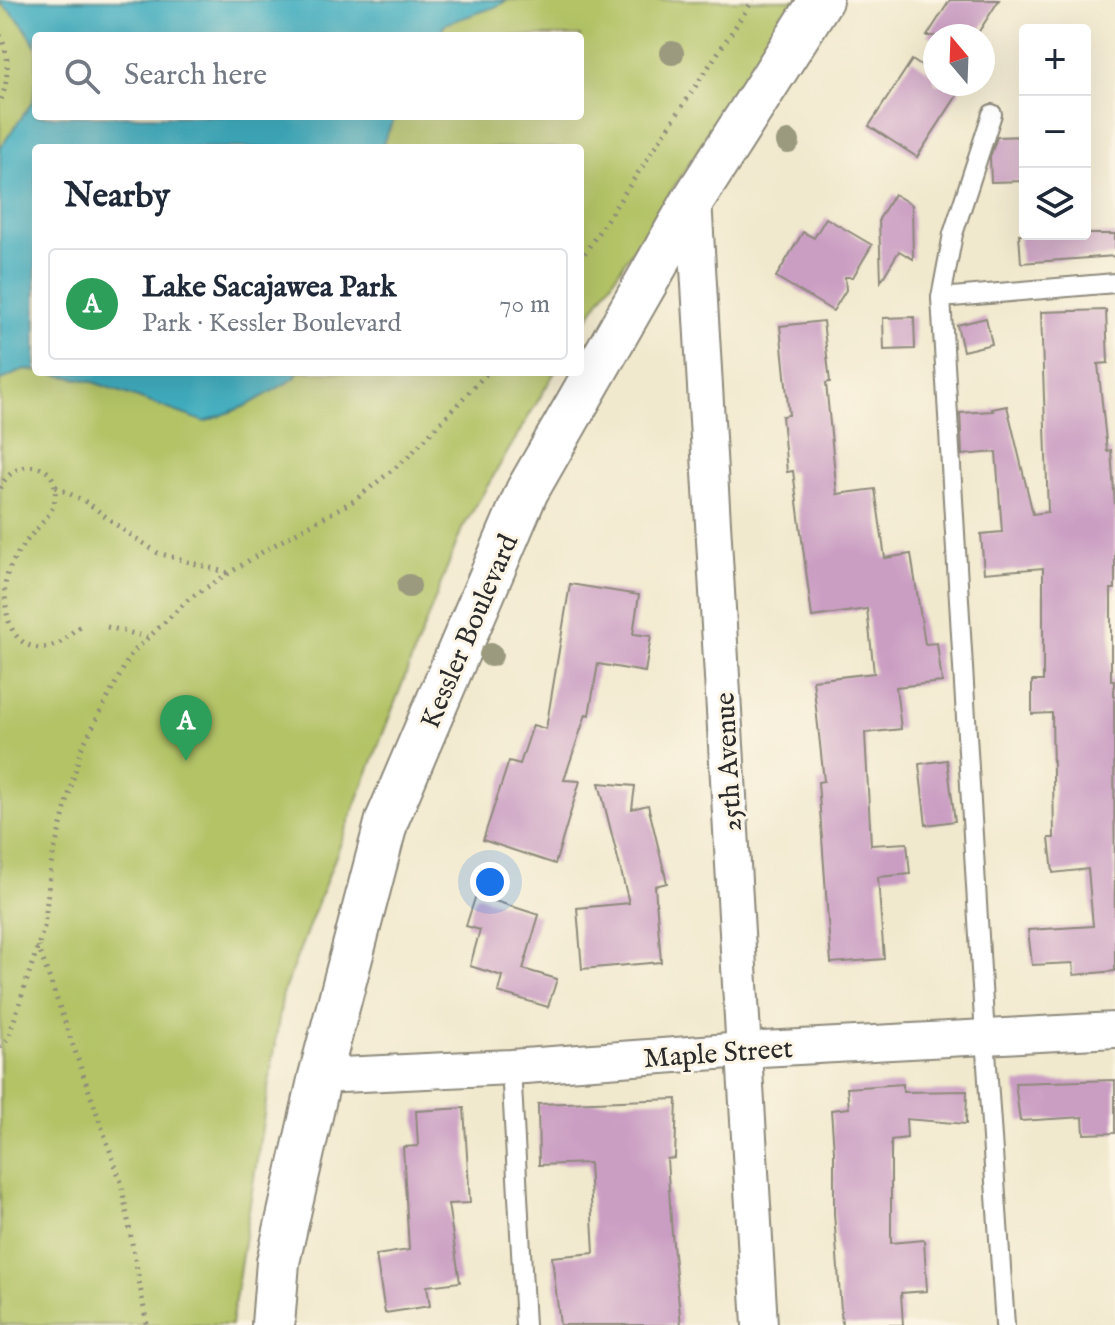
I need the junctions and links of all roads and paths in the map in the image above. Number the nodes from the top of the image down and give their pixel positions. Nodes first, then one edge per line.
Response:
1 (753, 0) edge
2 (821, 0) edge
3 (0, 35) edge
4 (2, 44) edge
5 (0, 102) edge
6 (992, 114) dead end
7 (694, 199) junction
8 (584, 254) edge
9 (1115, 283) edge
10 (941, 298) junction
11 (484, 376) edge
12 (56, 487) junction
13 (0, 488) edge
14 (229, 573) junction
15 (83, 625) dead end
16 (107, 627) dead end
17 (148, 637) junction
18 (38, 945) junction
19 (1115, 1030) edge
20 (985, 1037) junction
21 (0, 1047) edge
22 (744, 1050) junction
23 (511, 1067) junction
24 (320, 1076) junction
25 (147, 1325) edge
26 (273, 1325) edge
27 (525, 1325) edge
28 (760, 1325) edge
29 (1005, 1325) edge

1 - 8 path
2 - 7 street, Kessler Boulevard
3 - 4 path
4 - 5 path
6 - 10 lane
7 - 22 street, 25th Avenue
7 - 24 street, Kessler Boulevard
9 - 10 lane
10 - 20 lane
11 - 14 path
12 - 13 path
12 - 14 path
12 - 15 path
14 - 17 path
16 - 17 path
17 - 18 path
18 - 21 path
18 - 25 path
19 - 20 street, Maple Street
20 - 22 street, Maple Street
20 - 29 lane
22 - 23 street, Maple Street
22 - 28 street, 25th Avenue
23 - 24 street, Maple Street
23 - 27 lane
24 - 26 street, Kessler Boulevard

